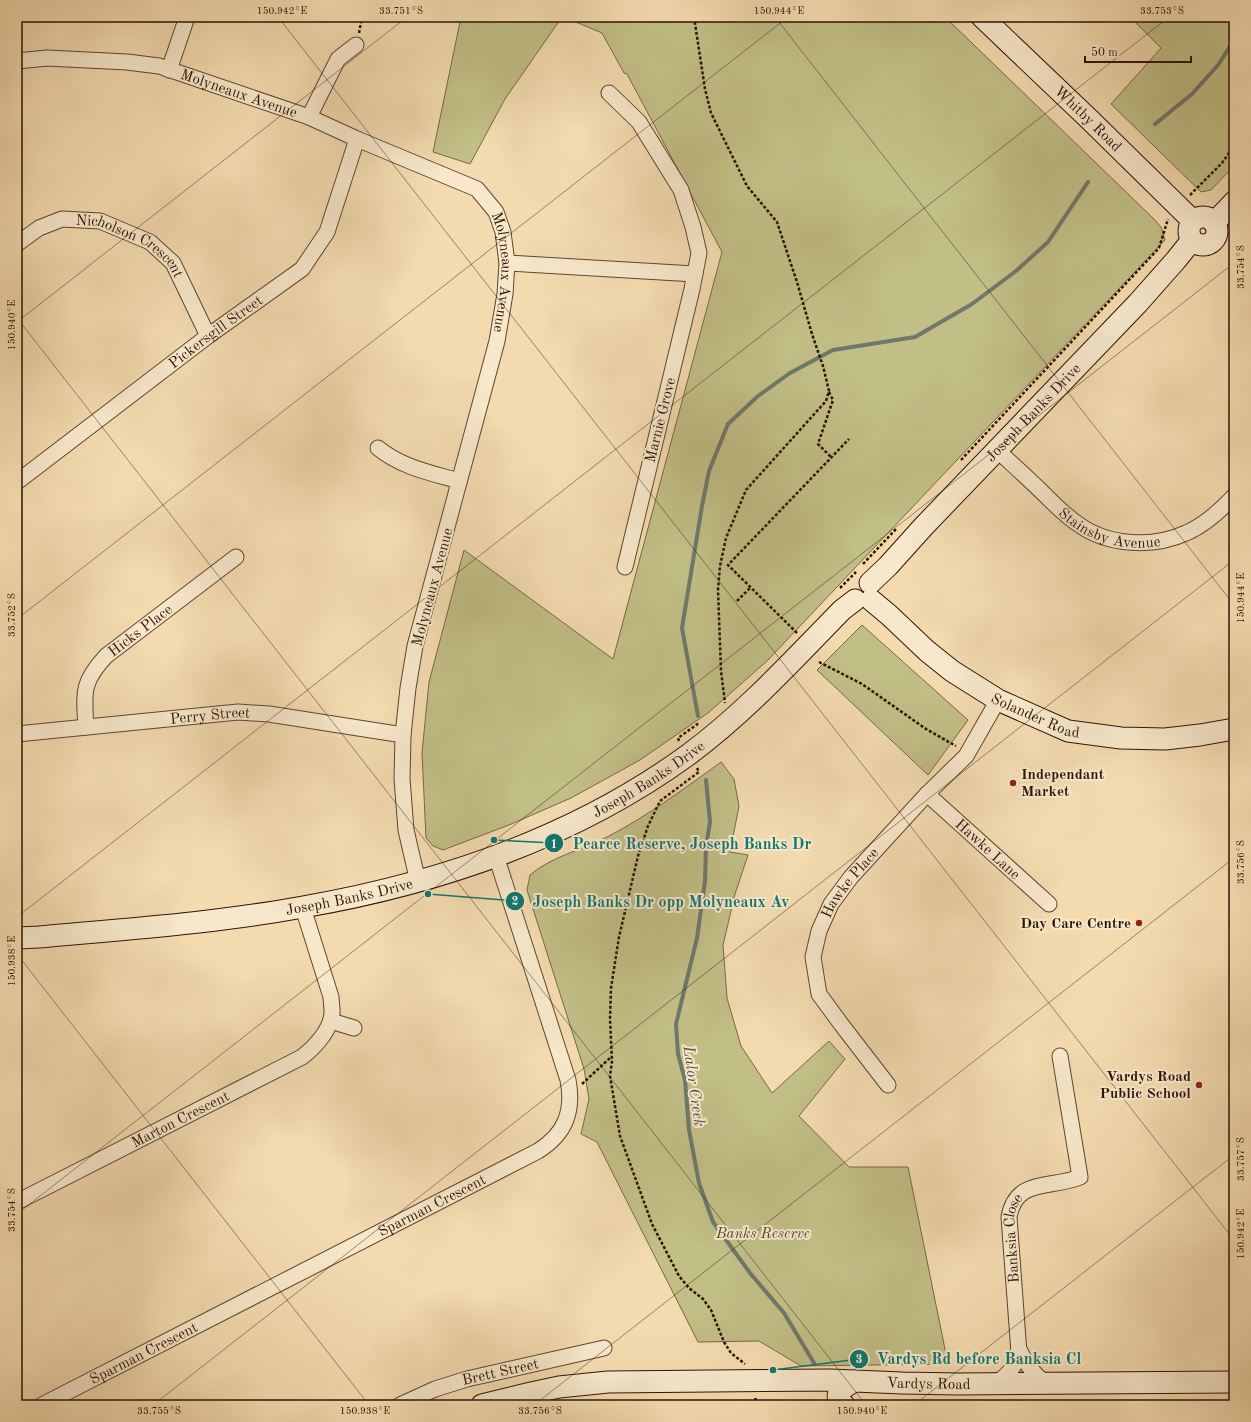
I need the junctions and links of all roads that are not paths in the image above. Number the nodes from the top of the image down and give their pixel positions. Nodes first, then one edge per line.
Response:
1 (187, 17) edge
2 (982, 17) edge
3 (356, 45) dead end
4 (17, 61) edge
5 (169, 70) junction
6 (609, 93) dead end
7 (310, 117) junction
8 (357, 139) junction
9 (1234, 202) edge
10 (1192, 231) junction
11 (17, 244) edge
12 (507, 263) junction
13 (695, 274) junction
14 (208, 336) junction
15 (378, 448) dead end
16 (997, 450) junction
17 (459, 481) junction
18 (17, 482) edge
19 (1234, 496) edge
20 (236, 557) dead end
21 (625, 567) dead end
22 (859, 593) junction
23 (998, 700) junction
24 (86, 727) junction
25 (1234, 729) edge
26 (17, 734) edge
27 (403, 735) junction
28 (927, 794) junction
29 (496, 856) junction
30 (418, 882) junction
31 (1049, 904) dead end
32 (303, 908) junction
33 (17, 938) edge
34 (330, 1021) junction
35 (354, 1028) dead end
36 (1060, 1056) dead end
37 (888, 1085) dead end
38 (17, 1202) edge
39 (604, 1348) dead end
40 (1020, 1349) junction
41 (854, 1381) junction
42 (1234, 1382) edge
43 (1046, 1383) junction
44 (996, 1384) junction
45 (42, 1405) edge
46 (400, 1405) edge
47 (482, 1405) edge
48 (844, 1405) edge

1 - 5 street
2 - 10 street, Whitby Road
3 - 7 street
4 - 5 street, Molyneaux Avenue
5 - 7 street, Molyneaux Avenue
6 - 13 street, Marnie Grove
7 - 8 street, Molyneaux Avenue
8 - 12 street, Molyneaux Avenue
8 - 14 street, Pickersgill Street
9 - 10 street
10 - 16 street, Joseph Banks Drive
11 - 14 street, Nicholson Crescent
12 - 13 street
12 - 17 street, Molyneaux Avenue
13 - 21 street, Marnie Grove
14 - 18 street, Pickersgill Street
15 - 17 street
16 - 19 street, Stainsby Avenue
16 - 22 street, Joseph Banks Drive
17 - 27 street, Molyneaux Avenue
20 - 24 street, Hicks Place
22 - 23 street, Solander Road
22 - 29 street, Joseph Banks Drive
23 - 25 street, Solander Road
23 - 28 street, Hawke Place
24 - 26 street, Perry Street
24 - 27 street, Perry Street
27 - 30 street, Molyneaux Avenue
28 - 31 street, Hawke Lane
28 - 37 street, Hawke Place
29 - 30 street, Joseph Banks Drive
29 - 45 street, Sparman Crescent
30 - 32 street, Joseph Banks Drive
32 - 33 street, Joseph Banks Drive
32 - 34 street, Marton Crescent
34 - 35 street
34 - 38 street, Marton Crescent
36 - 40 street, Banksia Close
39 - 46 street, Brett Street
40 - 43 street, Banksia Close
40 - 44 street, Banksia Close
41 - 44 street, Vardys Road
41 - 47 street, Vardys Road
41 - 48 street
42 - 43 street, Vardys Road
43 - 44 street, Vardys Road

